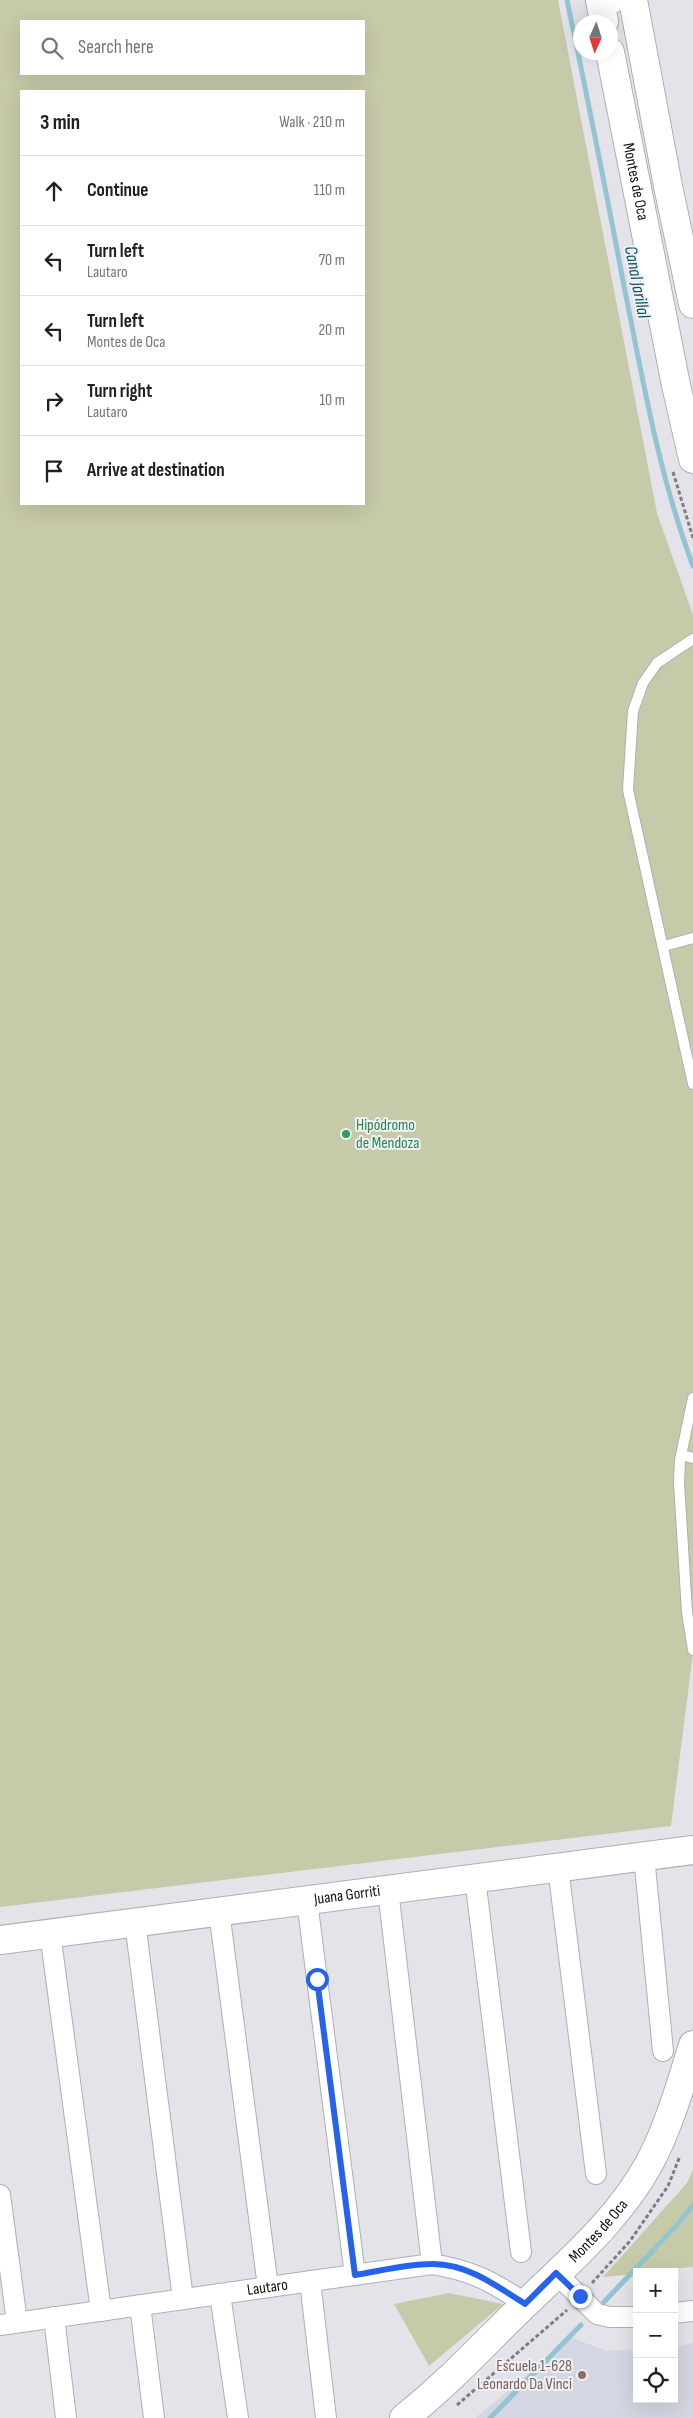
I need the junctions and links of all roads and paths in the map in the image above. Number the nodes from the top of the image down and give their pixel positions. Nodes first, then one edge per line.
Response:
1 (633, 0) edge
2 (612, 60) edge
3 (693, 304) edge
4 (684, 383) edge
5 (693, 459) edge
6 (693, 639) edge
7 (693, 938) edge
8 (664, 946) junction
9 (693, 1084) edge
10 (693, 1398) edge
11 (681, 1455) junction
12 (693, 1458) edge
13 (693, 1650) edge
14 (693, 1850) edge
15 (644, 1856) junction
16 (558, 1868) junction
17 (475, 1878) junction
18 (388, 1890) junction
19 (307, 1901) junction
20 (219, 1911) junction
21 (135, 1922) junction
22 (50, 1934) junction
23 (0, 1940) edge
24 (693, 2045) edge
25 (663, 2051) dead end
26 (596, 2174) dead end
27 (0, 2195) edge
28 (521, 2252) dead end
29 (432, 2264) junction
30 (556, 2273) junction
31 (355, 2275) junction
32 (310, 2281) junction
33 (268, 2287) junction
34 (220, 2294) junction
35 (182, 2299) junction
36 (525, 2304) junction
37 (140, 2305) junction
38 (101, 2311) junction
39 (693, 2311) edge
40 (678, 2313) edge
41 (54, 2317) junction
42 (633, 2317) edge
43 (9, 2324) edge
44 (66, 2418) edge
45 (154, 2418) edge
46 (238, 2418) edge
47 (326, 2418) edge
48 (404, 2418) edge

1 - 3 main road, Montes de Oca
2 - 4 main road, Montes de Oca
4 - 5 main road, Montes de Oca
6 - 8 lane
7 - 8 lane
8 - 9 lane
10 - 11 lane
11 - 12 lane
11 - 13 lane
14 - 15 main road, Juana Gorriti
15 - 16 main road, Juana Gorriti
15 - 25 street
16 - 17 main road, Juana Gorriti
16 - 26 street
17 - 18 main road, Juana Gorriti
17 - 28 street
18 - 19 main road, Juana Gorriti
18 - 29 street
19 - 20 main road, Juana Gorriti
19 - 31 street
20 - 21 main road, Juana Gorriti
20 - 33 street
21 - 22 main road, Juana Gorriti
21 - 35 street
22 - 23 main road, Juana Gorriti
22 - 38 street
24 - 30 main road, Montes de Oca
27 - 43 street
29 - 31 street, Lautaro
29 - 36 street, Lautaro
30 - 36 main road, Montes de Oca
30 - 42 street
31 - 32 street, Lautaro
32 - 33 street, Lautaro
32 - 47 street
33 - 34 street, Lautaro
34 - 35 street, Lautaro
34 - 46 street
35 - 37 street, Lautaro
36 - 48 main road, Montes de Oca
37 - 38 street, Lautaro
37 - 45 street
38 - 41 street, Lautaro
39 - 40 street
41 - 43 street, Lautaro
41 - 44 street

